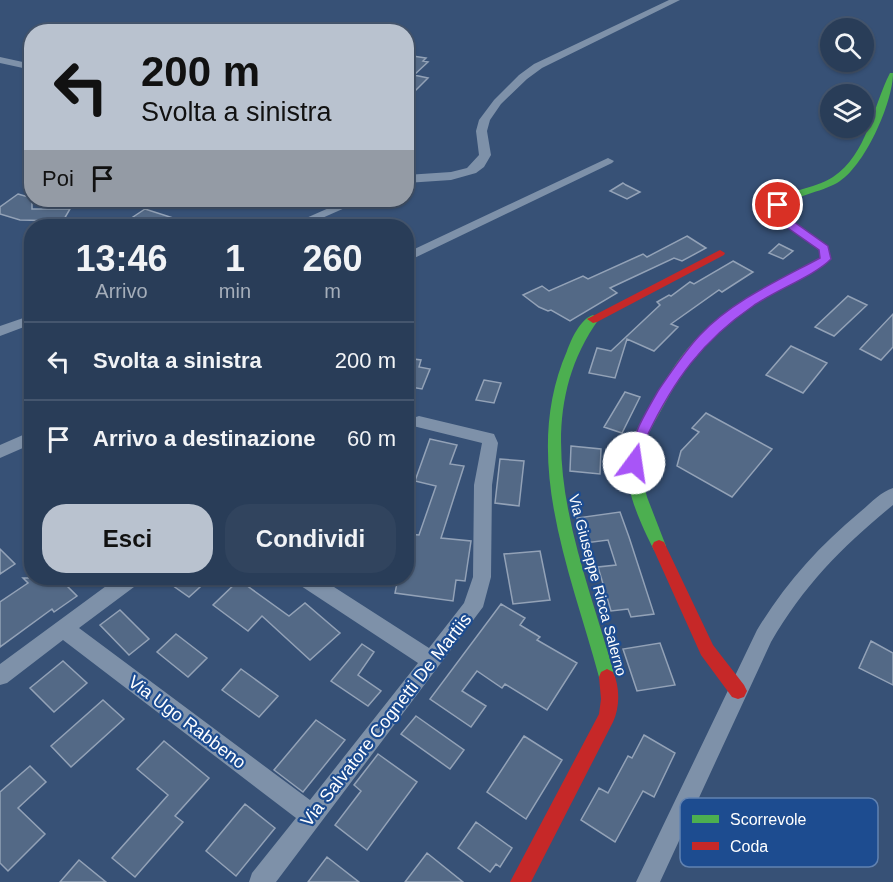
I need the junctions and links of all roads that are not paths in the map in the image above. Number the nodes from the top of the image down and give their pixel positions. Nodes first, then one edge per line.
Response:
1 (676, 0) edge
2 (0, 60) edge
3 (24, 65) edge
4 (893, 75) edge
5 (608, 161) dead end
6 (414, 178) edge
7 (340, 207) edge
8 (311, 219) edge
9 (720, 253) dead end
10 (414, 254) edge
11 (24, 323) edge
12 (0, 331) edge
13 (419, 422) dead end
14 (24, 441) edge
15 (0, 452) edge
16 (893, 495) edge
17 (122, 585) edge
18 (316, 585) edge
19 (64, 629) junction
20 (431, 660) junction
21 (0, 676) edge
22 (738, 691) junction
23 (688, 798) edge
24 (680, 814) edge
25 (311, 816) junction
26 (261, 882) edge
27 (520, 882) edge
28 (648, 882) edge

1 - 6 street
2 - 3 street
4 - 22 street
5 - 10 street
7 - 8 street
9 - 27 street, Via Giuseppe Ricca Salerno
11 - 12 street
13 - 20 street, Via Salvatore Cognetti De Martiis
14 - 15 street
16 - 22 street
17 - 19 street
18 - 20 street
19 - 21 street
19 - 25 street, Via Ugo Rabbeno
20 - 25 street, Via Salvatore Cognetti De Martiis
22 - 23 street
24 - 28 street
25 - 26 street, Via Salvatore Cognetti De Martiis

